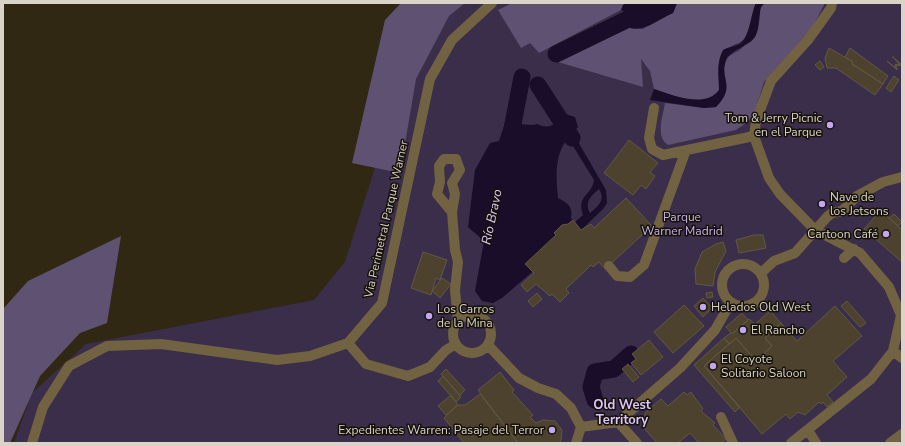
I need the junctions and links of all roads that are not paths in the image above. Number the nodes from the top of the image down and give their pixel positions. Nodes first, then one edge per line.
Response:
1 (492, 3) edge
2 (832, 3) edge
3 (654, 108) dead end
4 (754, 136) junction
5 (686, 150) junction
6 (902, 177) edge
7 (440, 182) junction
8 (457, 183) junction
9 (452, 212) junction
10 (815, 230) junction
11 (854, 250) junction
12 (844, 258) dead end
13 (609, 266) dead end
14 (761, 273) junction
15 (731, 302) junction
16 (458, 321) junction
17 (348, 343) junction
18 (456, 344) junction
19 (488, 345) junction
20 (893, 351) junction
21 (902, 358) edge
22 (721, 417) dead end
23 (618, 422) junction
24 (580, 426) junction
25 (808, 430) junction
26 (902, 434) edge
27 (32, 443) edge
28 (576, 443) edge
29 (637, 443) edge
30 (733, 443) edge
31 (791, 443) edge
32 (816, 443) edge
33 (890, 443) edge

1 - 17 street, Via Perimetral Parque Warner
2 - 4 street
3 - 5 street
4 - 5 street
4 - 10 street
5 - 13 street
6 - 10 street
7 - 8 street
7 - 8 street
7 - 9 street
8 - 9 street
9 - 16 street
10 - 11 street
10 - 14 street
11 - 12 street
11 - 20 street
14 - 15 street
14 - 15 street
15 - 23 street
16 - 18 street
16 - 19 street
17 - 18 street
17 - 27 street
18 - 19 street
19 - 24 street
20 - 21 street
20 - 25 street
22 - 30 street
23 - 24 street
23 - 29 street
24 - 28 street
25 - 31 street
25 - 32 street
26 - 33 street

